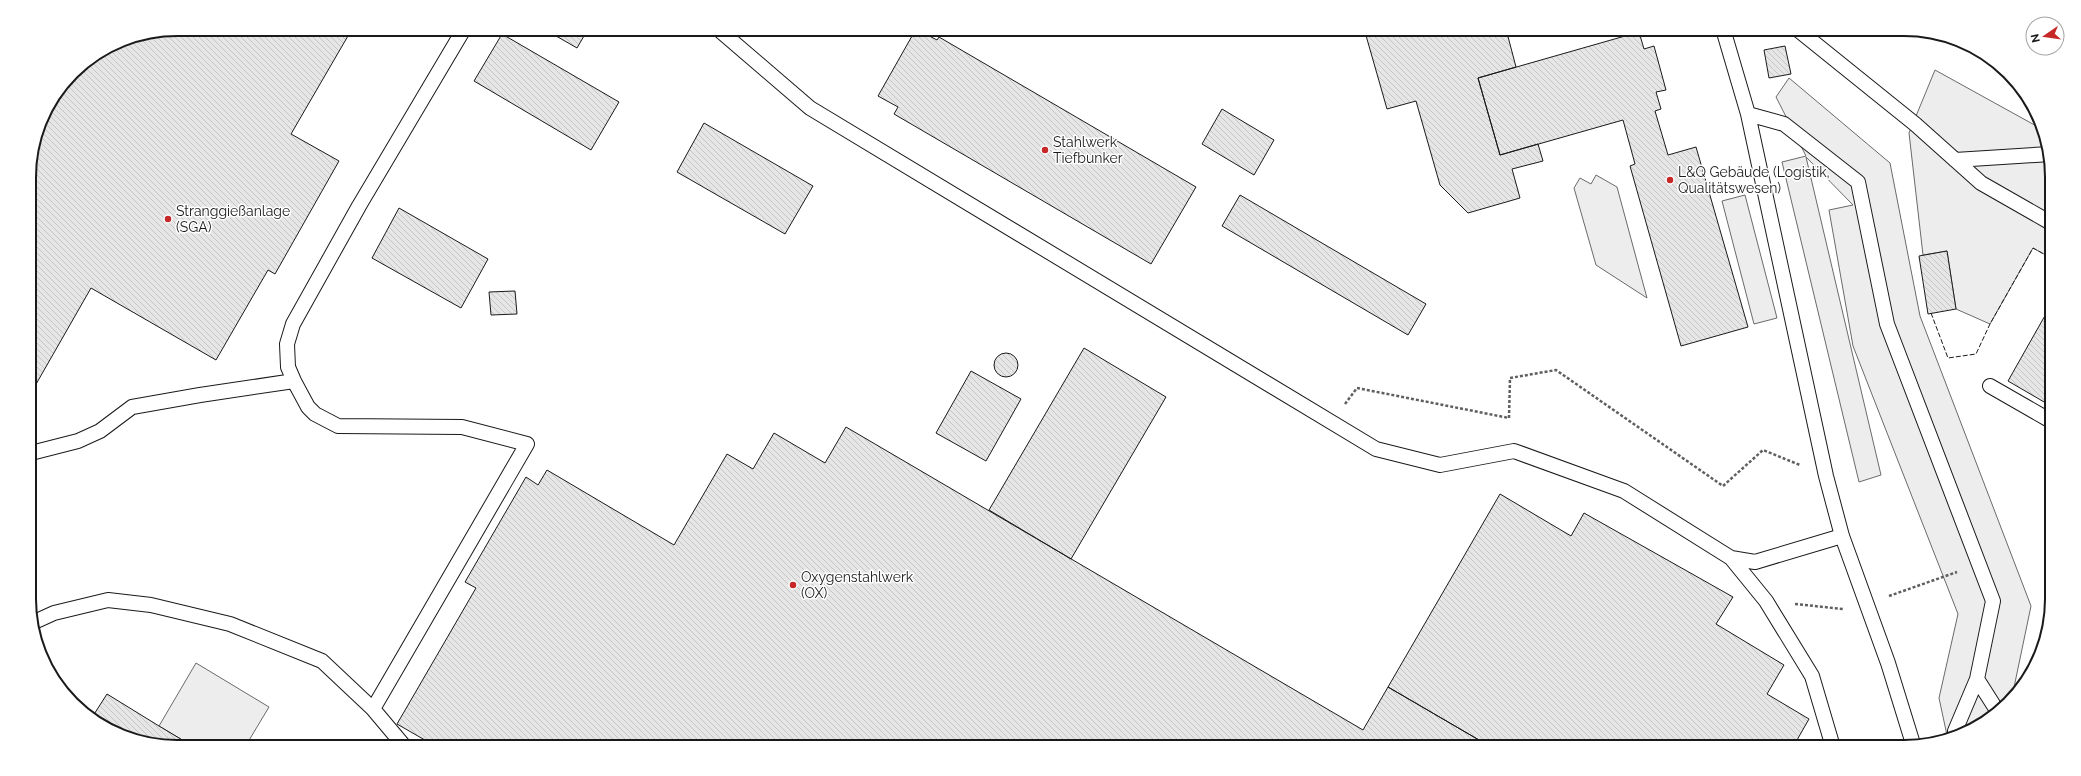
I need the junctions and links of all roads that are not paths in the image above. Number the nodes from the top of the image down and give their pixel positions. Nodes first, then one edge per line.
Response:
1 (460, 36) edge
2 (726, 36) edge
3 (1725, 36) edge
4 (1806, 36) edge
5 (1748, 114) junction
6 (2043, 154) edge
7 (1956, 160) junction
8 (2045, 220) edge
9 (294, 381) junction
10 (1990, 386) dead end
11 (2045, 417) edge
12 (36, 452) edge
13 (1842, 536) junction
14 (1731, 558) junction
15 (38, 620) edge
16 (1977, 679) junction
17 (1995, 707) edge
18 (373, 709) junction
19 (1956, 730) edge
20 (399, 740) edge
21 (1831, 740) edge
22 (1912, 740) edge

1 - 9 lane
2 - 14 lane
3 - 5 lane
4 - 7 lane
5 - 13 lane
5 - 16 lane
6 - 7 lane
7 - 8 lane
9 - 12 lane
9 - 18 lane
10 - 11 lane
13 - 14 lane
13 - 22 lane
14 - 21 lane
15 - 18 lane
16 - 17 lane
16 - 19 lane
18 - 20 lane

